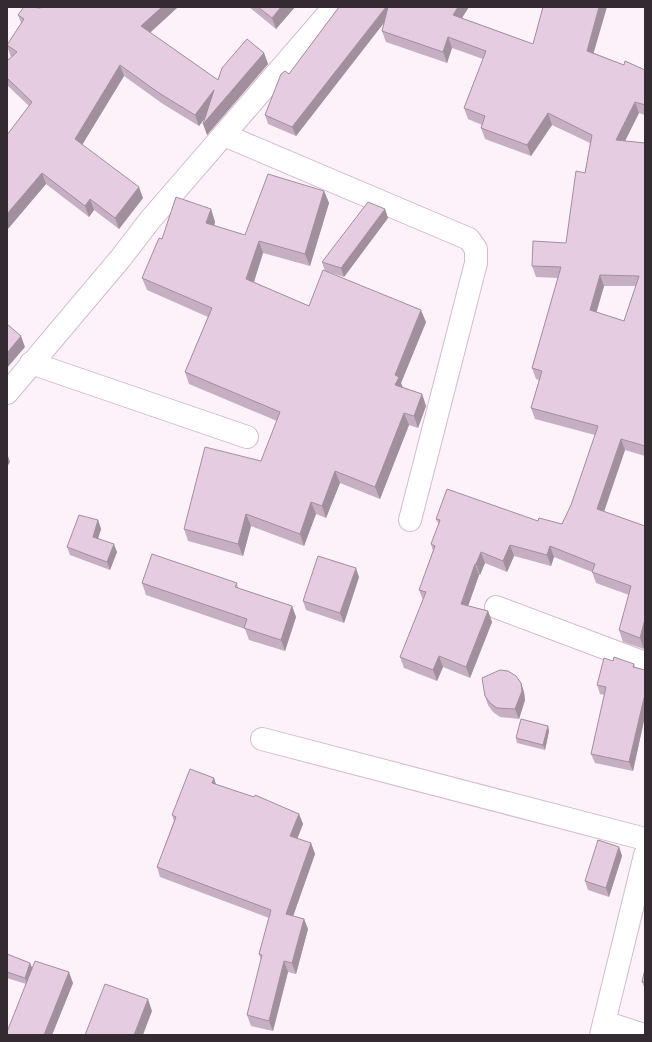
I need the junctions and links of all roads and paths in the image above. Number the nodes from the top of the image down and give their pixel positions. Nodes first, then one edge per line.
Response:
1 (334, 7) edge
2 (224, 135) junction
3 (31, 363) junction
4 (7, 393) edge
5 (247, 437) dead end
6 (410, 520) dead end
7 (496, 607) dead end
8 (645, 663) edge
9 (262, 739) dead end
10 (645, 839) edge
11 (645, 855) edge
12 (603, 1028) edge
13 (644, 1035) edge

1 - 2 street
2 - 3 street
2 - 6 street
3 - 4 street
3 - 5 street
7 - 8 street
9 - 10 street
11 - 12 street
12 - 13 street

